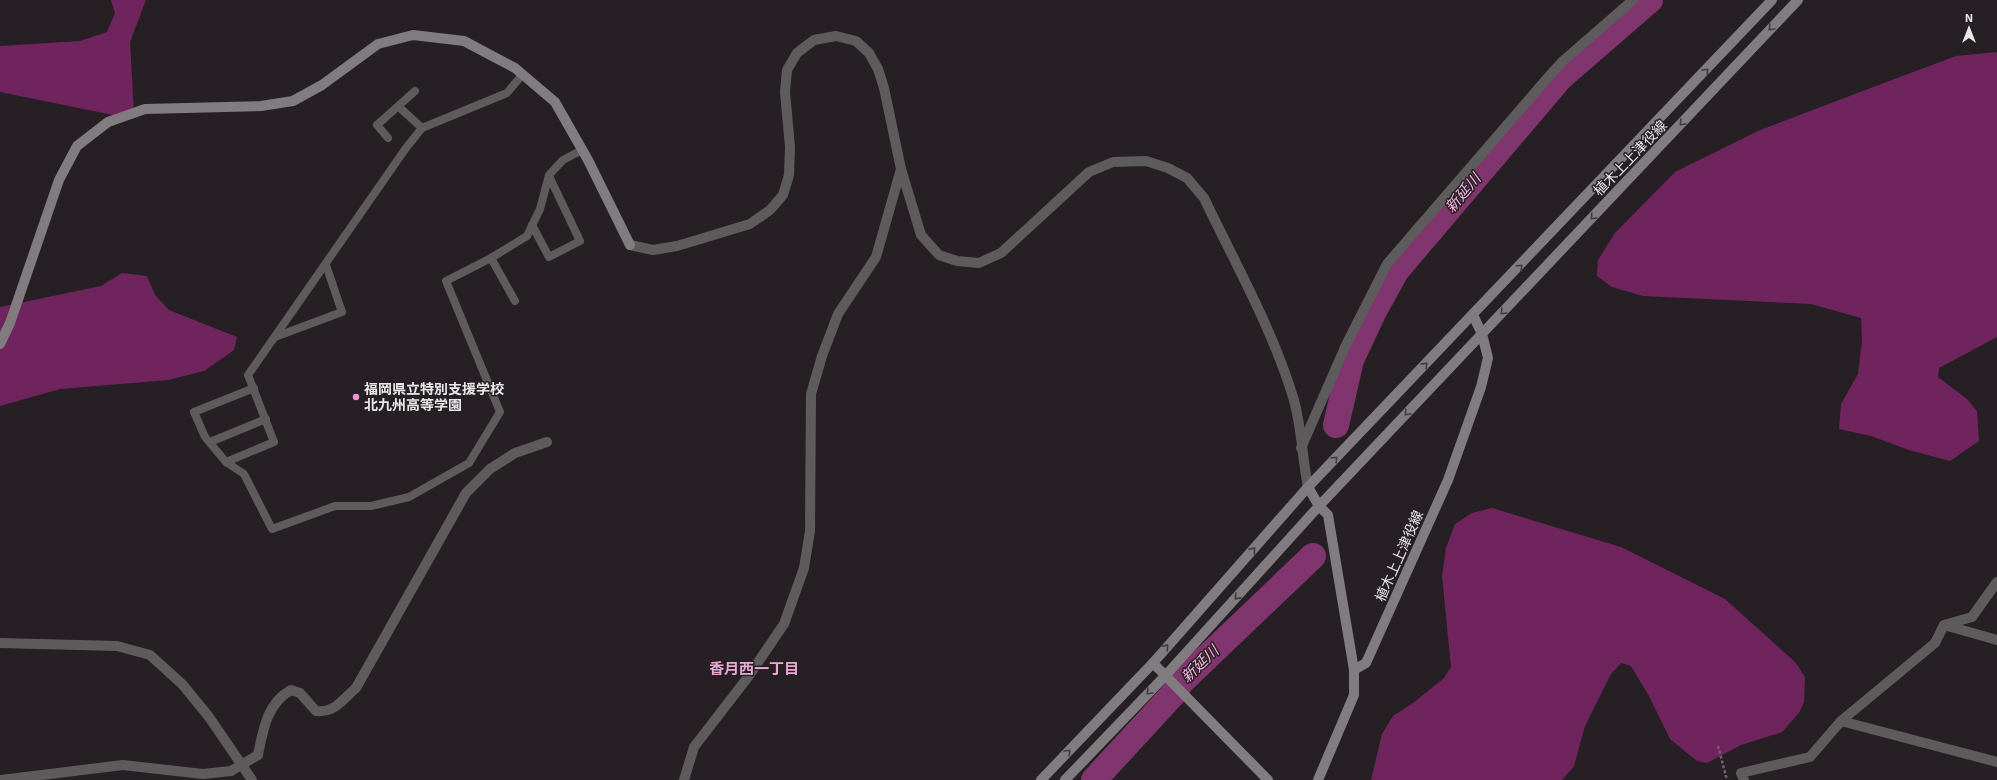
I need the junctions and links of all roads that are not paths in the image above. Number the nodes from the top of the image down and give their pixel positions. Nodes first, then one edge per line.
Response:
1 (1633, 0) edge
2 (1772, 0) edge
3 (1798, 0) edge
4 (523, 74) junction
5 (415, 91) dead end
6 (399, 107) junction
7 (422, 128) junction
8 (388, 138) dead end
9 (582, 150) junction
10 (901, 169) junction
11 (549, 176) junction
12 (532, 224) junction
13 (491, 258) junction
14 (326, 265) junction
15 (515, 301) dead end
16 (1473, 315) junction
17 (1482, 334) junction
18 (275, 337) junction
19 (0, 344) edge
20 (254, 388) junction
21 (266, 419) junction
22 (210, 442) junction
23 (547, 442) dead end
24 (1301, 448) junction
25 (226, 462) junction
26 (1308, 487) junction
27 (1319, 506) junction
28 (1997, 582) edge
29 (1944, 625) junction
30 (1997, 640) edge
31 (0, 643) edge
32 (1152, 662) junction
33 (1354, 670) junction
34 (1165, 676) junction
35 (1841, 720) junction
36 (1997, 762) edge
37 (2, 780) edge
38 (252, 780) edge
39 (684, 780) edge
40 (1041, 780) edge
41 (1065, 780) edge
42 (1268, 780) edge
43 (1318, 780) edge
44 (1744, 780) edge

1 - 24 street
16 -> 2 street, 植木上上津役線
3 -> 17 street, 植木上上津役線
4 - 7 lane
4 - 9 street
4 - 19 street
5 - 6 lane
6 - 7 lane
6 - 8 lane
7 - 14 lane
9 - 10 street
9 - 11 lane
10 - 24 street
10 - 39 street
11 - 12 lane
11 - 12 lane
12 - 13 lane
13 - 15 lane
13 - 25 lane
14 - 18 lane
14 - 18 lane
16 - 17 street, 植木上上津役線
26 -> 16 street
17 -> 27 street
17 - 33 street, 植木上上津役線
18 - 20 lane
20 - 21 lane
20 - 22 lane
21 - 22 lane
21 - 25 lane
22 - 25 lane
23 - 37 street, bridge
24 - 26 street
26 - 27 street
32 -> 26 street
27 - 33 street
27 -> 34 street
28 - 29 street
29 - 30 street
29 - 35 street
31 - 38 street
32 - 34 street
40 -> 32 street
33 - 43 street
34 -> 41 street
34 - 42 street
35 - 36 street
35 - 44 street

